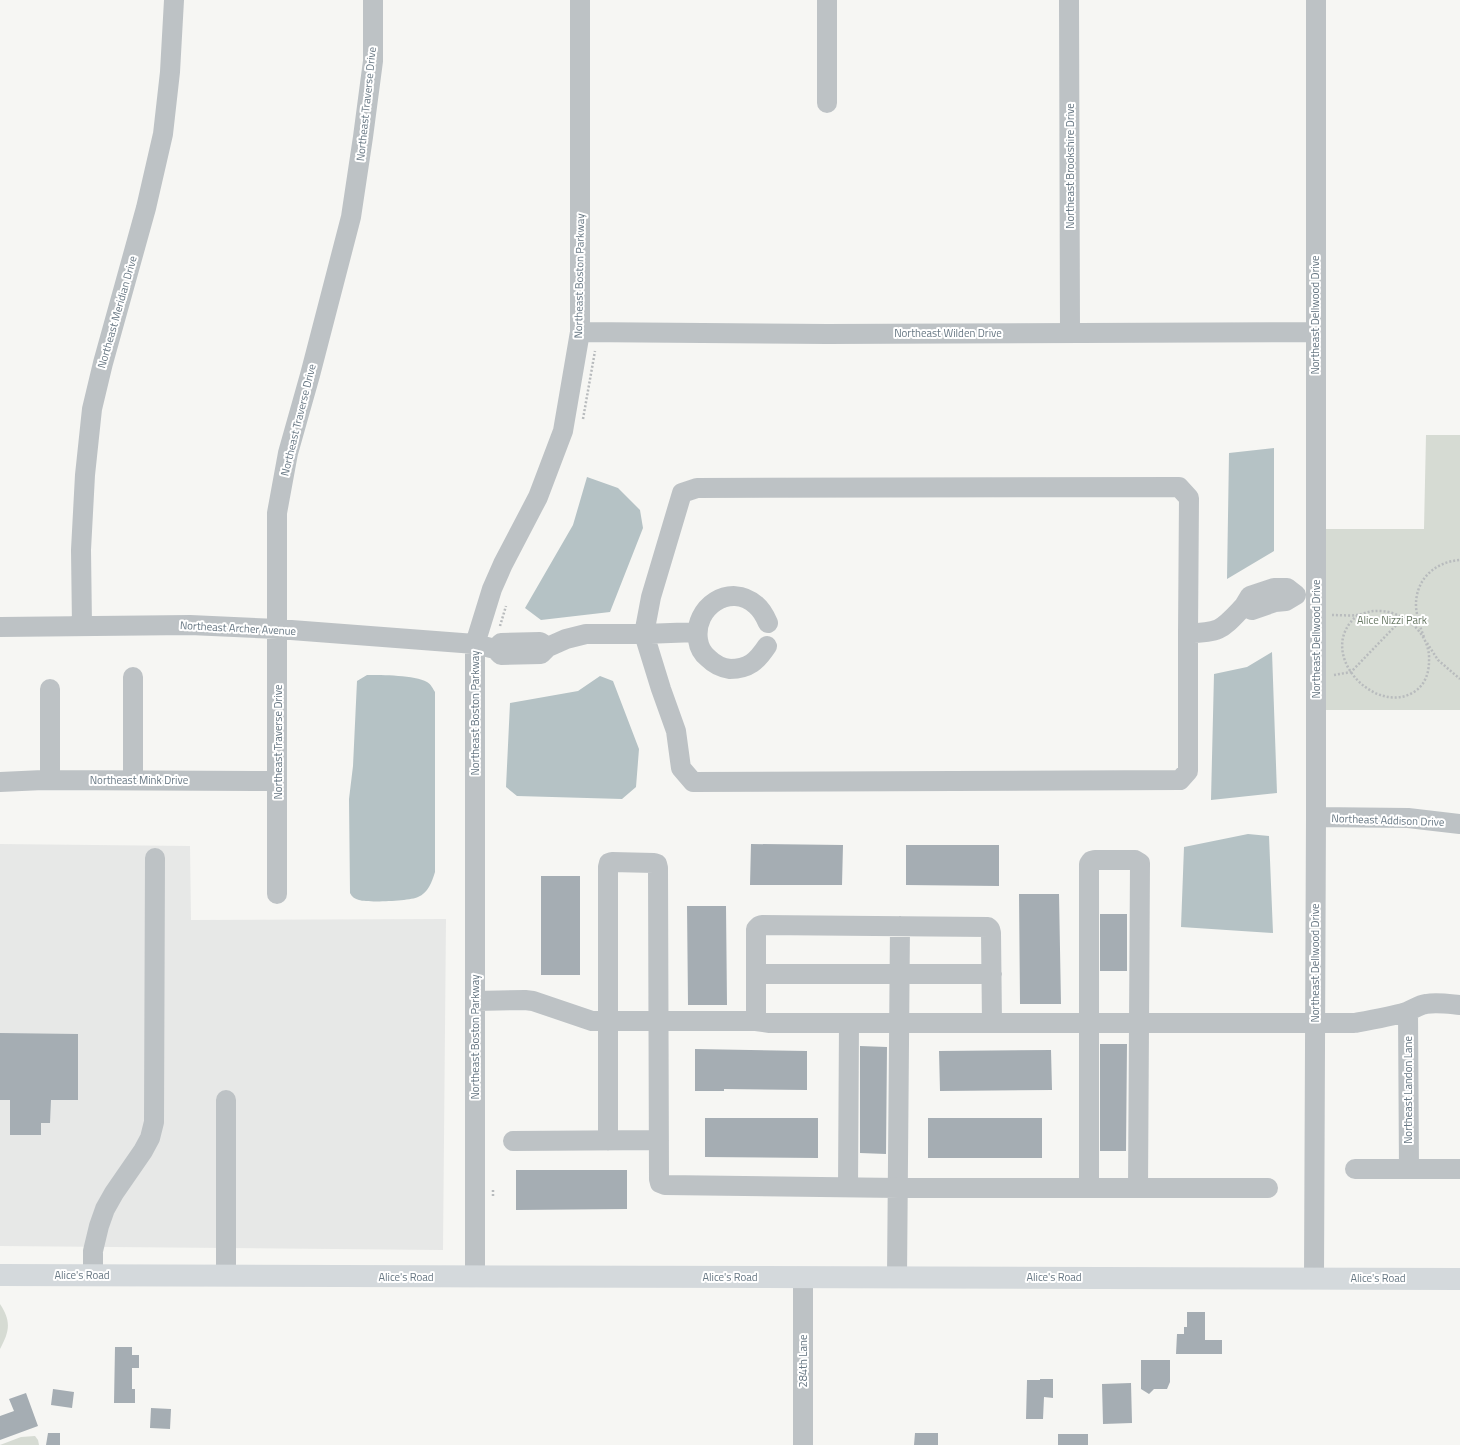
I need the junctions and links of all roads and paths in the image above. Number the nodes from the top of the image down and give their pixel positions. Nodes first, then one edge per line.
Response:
1 (174, 0) edge
2 (373, 0) edge
3 (580, 0) edge
4 (826, 0) edge
5 (1069, 0) edge
6 (1316, 0) edge
7 (826, 103) dead end
8 (589, 332) junction
9 (1315, 332) junction
10 (1070, 333) junction
11 (582, 424) dead end
12 (1460, 560) edge
13 (1315, 595) junction
14 (508, 600) dead end
15 (1315, 615) junction
16 (1358, 615) junction
17 (1403, 618) junction
18 (768, 623) dead end
19 (82, 626) junction
20 (0, 627) edge
21 (278, 629) junction
22 (697, 632) junction
23 (1188, 633) junction
24 (644, 634) junction
25 (1425, 640) junction
26 (475, 644) junction
27 (767, 646) dead end
28 (495, 649) junction
29 (1351, 672) junction
30 (1334, 675) dead end
31 (133, 677) dead end
32 (1460, 679) edge
33 (50, 689) dead end
34 (50, 780) junction
35 (133, 780) junction
36 (277, 781) junction
37 (0, 782) edge
38 (1316, 817) junction
39 (1460, 824) edge
40 (155, 858) dead end
41 (277, 894) dead end
42 (900, 926) junction
43 (756, 974) junction
44 (900, 974) junction
45 (992, 974) junction
46 (475, 1001) junction
47 (1460, 1005) edge
48 (1408, 1012) junction
49 (607, 1022) junction
50 (659, 1022) junction
51 (756, 1022) junction
52 (849, 1023) junction
53 (900, 1023) junction
54 (992, 1023) junction
55 (1089, 1023) junction
56 (1139, 1023) junction
57 (1315, 1023) junction
58 (226, 1100) dead end
59 (659, 1140) junction
60 (513, 1141) dead end
61 (608, 1141) junction
62 (1354, 1169) dead end
63 (1409, 1169) junction
64 (1460, 1169) edge
65 (493, 1182) dead end
66 (848, 1187) junction
67 (899, 1188) junction
68 (1089, 1188) junction
69 (1138, 1188) junction
70 (1268, 1188) dead end
71 (493, 1198) dead end
72 (0, 1274) edge
73 (93, 1275) junction
74 (226, 1276) junction
75 (475, 1277) junction
76 (803, 1277) junction
77 (897, 1277) junction
78 (1314, 1278) junction
79 (1460, 1279) edge
80 (803, 1445) edge

1 - 19 street, Northeast Meridian Drive
2 - 21 street, Northeast Traverse Drive
3 - 8 street, Northeast Boston Parkway
4 - 7 street
5 - 10 street, Northeast Brookshire Drive
6 - 9 street, Northeast Dellwood Drive
8 - 10 street, Northeast Wilden Drive
8 - 11 path
8 - 26 street, Northeast Boston Parkway
9 - 10 street, Northeast Wilden Drive
9 - 13 street, Northeast Dellwood Drive
12 - 25 path
13 - 15 street, Northeast Dellwood Drive
13 - 23 street
14 - 28 path
15 - 16 path
15 - 38 street, Northeast Dellwood Drive
16 - 17 path
16 - 29 path
17 - 25 path
17 - 29 path
18 - 22 street
19 - 20 street, Northeast Archer Avenue
19 - 21 street, Northeast Archer Avenue
21 - 26 street, Northeast Archer Avenue
21 - 36 street, Northeast Traverse Drive
22 - 24 street
22 - 27 street
23 - 24 street
23 - 24 street
24 - 28 street, Northeast Archer Avenue
25 - 29 path
25 - 32 path
26 - 28 street, Northeast Archer Avenue
26 - 46 street, Northeast Boston Parkway
29 - 30 path
31 - 35 street
33 - 34 street
34 - 35 street, Northeast Mink Drive
34 - 37 street, Northeast Mink Drive
35 - 36 street, Northeast Mink Drive
36 - 41 street, Northeast Traverse Drive
38 - 39 street, Northeast Addison Drive
38 - 57 street, Northeast Dellwood Drive
40 - 73 street
42 - 43 street
42 - 44 street
42 - 45 street
43 - 44 street
43 - 51 street
44 - 45 street
44 - 53 street
45 - 54 street
46 - 49 street
46 - 75 street, Northeast Boston Parkway
47 - 48 street
48 - 57 street
48 - 63 street, Northeast Landon Lane
49 - 50 street
49 - 50 street
49 - 61 street
50 - 51 street
50 - 59 street
51 - 52 street
52 - 53 street
52 - 66 street
53 - 54 street
53 - 67 street
54 - 55 street
55 - 56 street
55 - 56 street
55 - 68 street
56 - 57 street
56 - 69 street
57 - 78 street, Northeast Dellwood Drive
58 - 74 street
59 - 61 street
59 - 66 street
60 - 61 street
62 - 63 street
63 - 64 street
65 - 71 path
66 - 67 street
67 - 68 street
67 - 77 street
68 - 69 street
69 - 70 street
72 - 73 main road, Alice's Road
73 - 74 main road, Alice's Road
74 - 75 main road, Alice's Road
75 - 76 main road, Alice's Road
76 - 77 main road, Alice's Road
76 - 80 street, 284th Lane
77 - 78 main road, Alice's Road
78 - 79 main road, Alice's Road

